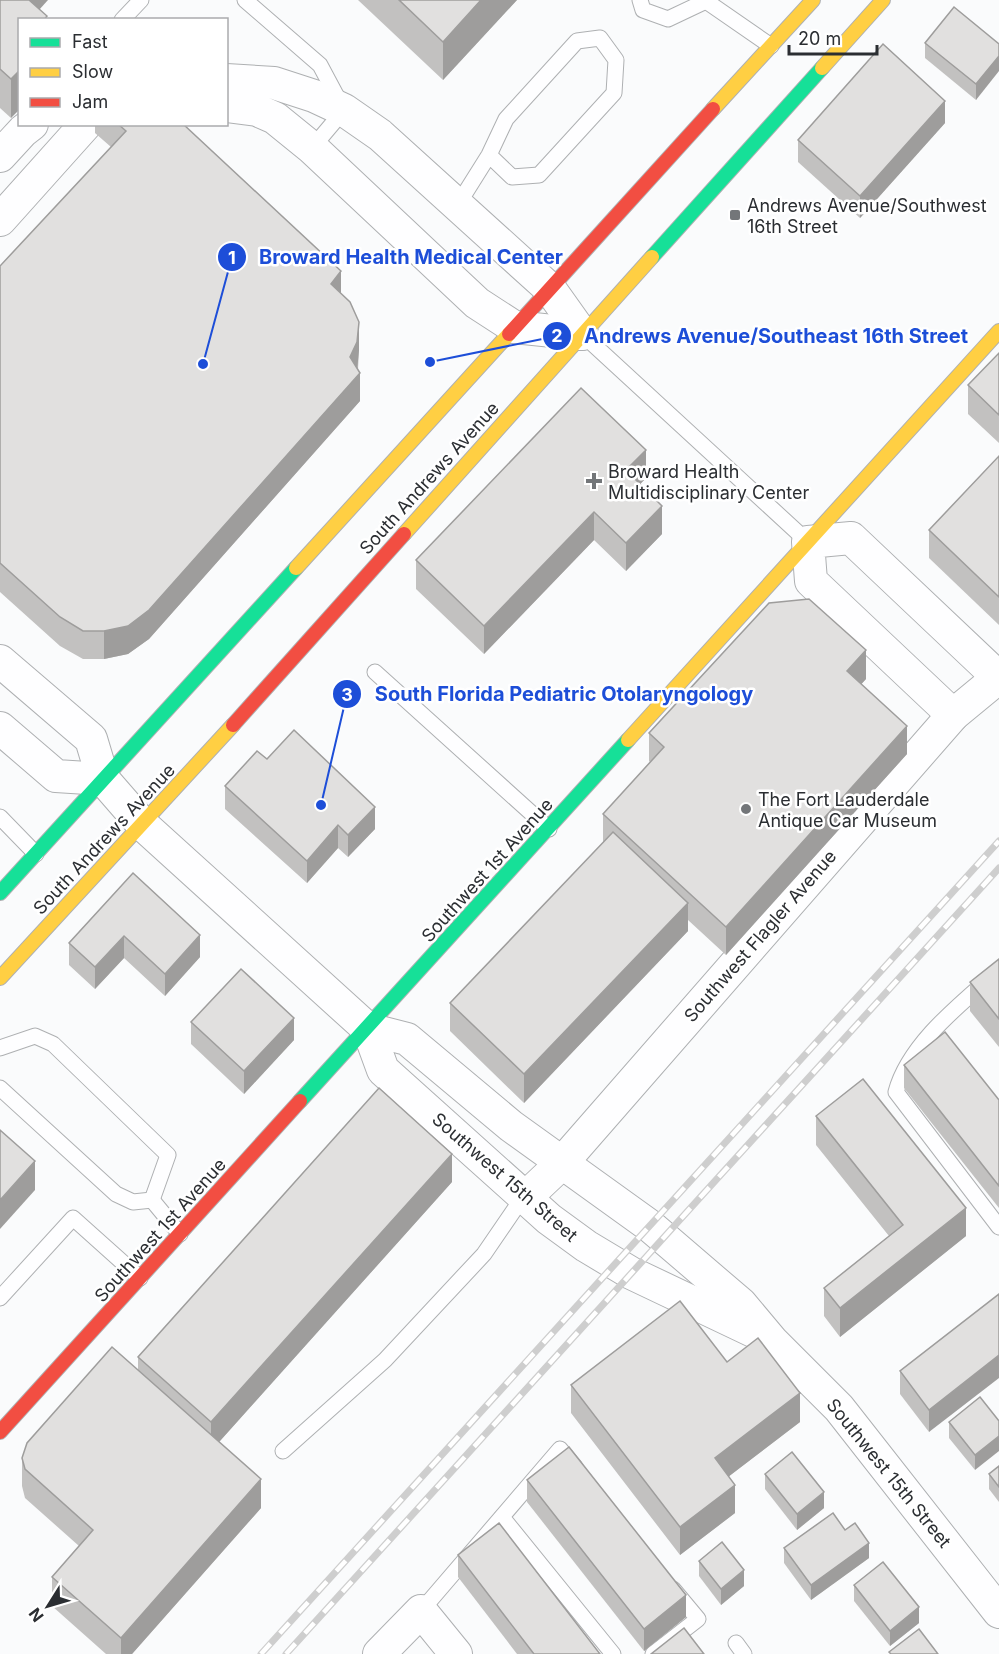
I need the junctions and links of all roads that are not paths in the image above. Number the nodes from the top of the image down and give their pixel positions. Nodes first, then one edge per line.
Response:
1 (141, 0) edge
2 (245, 0) edge
3 (640, 0) edge
4 (813, 0) edge
5 (883, 0) edge
6 (706, 1) edge
7 (124, 18) edge
8 (771, 46) junction
9 (228, 80) edge
10 (228, 106) edge
11 (344, 111) junction
12 (29, 126) edge
13 (84, 126) edge
14 (312, 148) junction
15 (0, 156) edge
16 (489, 156) junction
17 (457, 206) junction
18 (0, 220) edge
19 (549, 290) junction
20 (514, 327) junction
21 (999, 331) edge
22 (582, 334) junction
23 (808, 542) junction
24 (0, 661) edge
25 (375, 672) dead end
26 (999, 677) edge
27 (953, 715) junction
28 (0, 728) edge
29 (104, 779) junction
30 (0, 817) edge
31 (143, 825) junction
32 (549, 829) junction
33 (36, 854) junction
34 (0, 893) edge
35 (999, 970) edge
36 (0, 978) edge
37 (368, 1029) junction
38 (0, 1048) edge
39 (0, 1088) edge
40 (561, 1164) junction
41 (524, 1198) junction
42 (152, 1200) junction
43 (999, 1227) edge
44 (180, 1234) junction
45 (140, 1278) junction
46 (0, 1298) edge
47 (772, 1341) junction
48 (0, 1432) edge
49 (284, 1451) dead end
50 (582, 1476) edge
51 (502, 1517) junction
52 (662, 1575) edge
53 (421, 1611) junction
54 (999, 1612) edge
55 (379, 1654) edge
56 (456, 1654) edge
57 (613, 1654) edge
58 (653, 1654) edge

1 - 7 lane
2 - 11 lane
3 - 6 lane
4 - 8 main road
5 - 22 main road, South Andrews Avenue
6 - 8 lane
8 - 19 main road
9 - 11 street
10 - 14 street
11 - 14 lane
11 - 17 street
12 - 15 street
13 - 18 street
14 - 20 street
16 - 16 lane
16 - 17 lane
17 - 19 street
19 - 20 main road
19 - 22 street
20 - 22 street
20 - 29 main road
21 - 23 main road, Southwest 1st Avenue
22 - 23 lane
22 - 31 main road, South Andrews Avenue
23 - 26 street
23 - 27 street
23 - 32 main road, Southwest 1st Avenue
24 - 29 street, Southwest 15th Street
25 - 32 lane
26 - 27 street, Southwest Flagler Avenue
27 - 40 street, Southwest Flagler Avenue
28 - 29 street
29 - 31 street, Southwest 15th Street
29 - 33 main road
30 - 33 lane
31 - 36 main road, South Andrews Avenue
31 - 37 street, Southwest 15th Street
32 - 37 main road, Southwest 1st Avenue
33 - 34 main road
35 - 43 lane
37 - 40 street, Southwest 15th Street
37 - 41 street, Southwest 15th Street
37 - 44 main road, Southwest 1st Avenue
38 - 42 lane
39 - 42 lane
40 - 41 street, Southwest Flagler Avenue
40 - 47 street, Southwest 15th Street
41 - 47 street, Southwest 15th Street
41 - 49 lane
42 - 44 lane
44 - 45 main road, Southwest 1st Avenue
45 - 46 lane
45 - 48 main road, Southwest 1st Avenue
47 - 54 street, Southwest 15th Street
50 - 51 lane
51 - 53 lane
51 - 57 lane
52 - 58 lane
53 - 55 street
53 - 56 street

